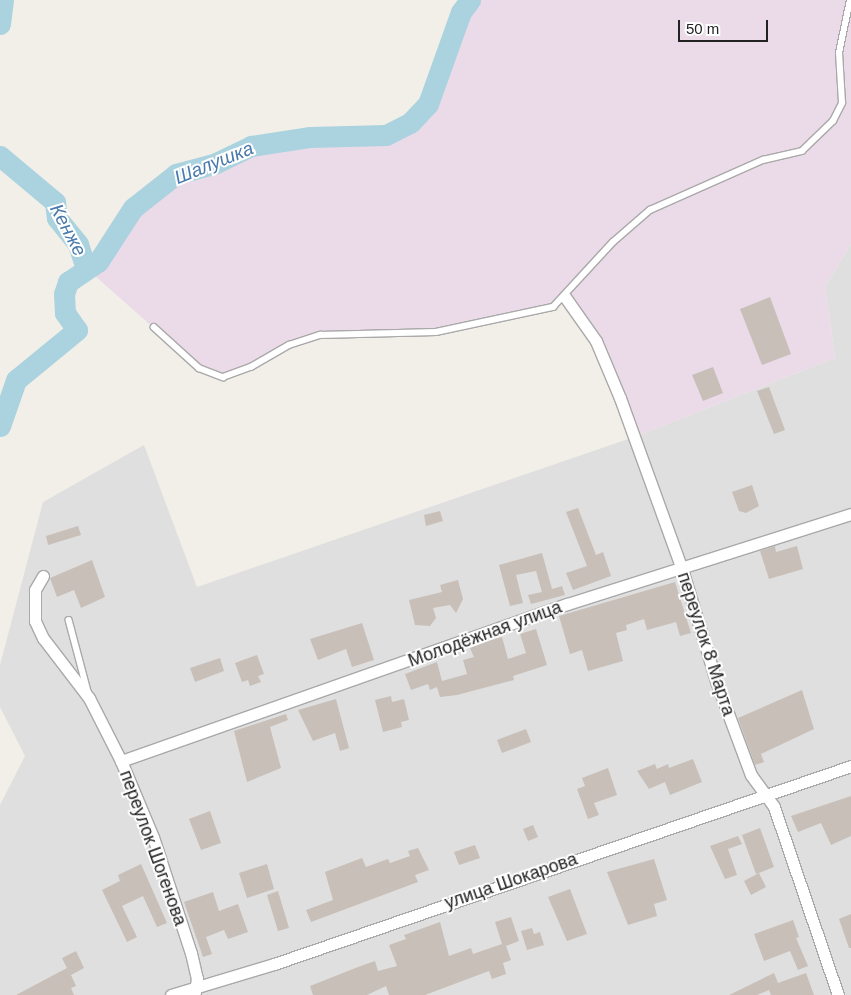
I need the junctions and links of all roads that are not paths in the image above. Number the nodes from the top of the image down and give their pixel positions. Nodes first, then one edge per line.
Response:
1 (850, 0) edge
2 (565, 297) junction
3 (154, 327) dead end
4 (851, 514) edge
5 (682, 569) junction
6 (43, 576) dead end
7 (69, 620) dead end
8 (89, 698) junction
9 (121, 761) junction
10 (851, 766) edge
11 (766, 796) junction
12 (195, 991) edge
13 (172, 995) edge
14 (838, 995) edge

1 - 2 lane
2 - 3 lane
2 - 5 street, переулок 8 Марта
4 - 5 street, Молодёжная улица
5 - 9 street, Молодёжная улица
5 - 11 street, переулок 8 Марта
6 - 8 street, переулок Шогенова
7 - 8 lane
8 - 9 street, переулок Шогенова
9 - 12 street, переулок Шогенова
10 - 11 street, улица Шокарова
11 - 12 street, улица Шокарова
11 - 14 street, переулок 8 Марта
12 - 13 street, улица Шокарова

